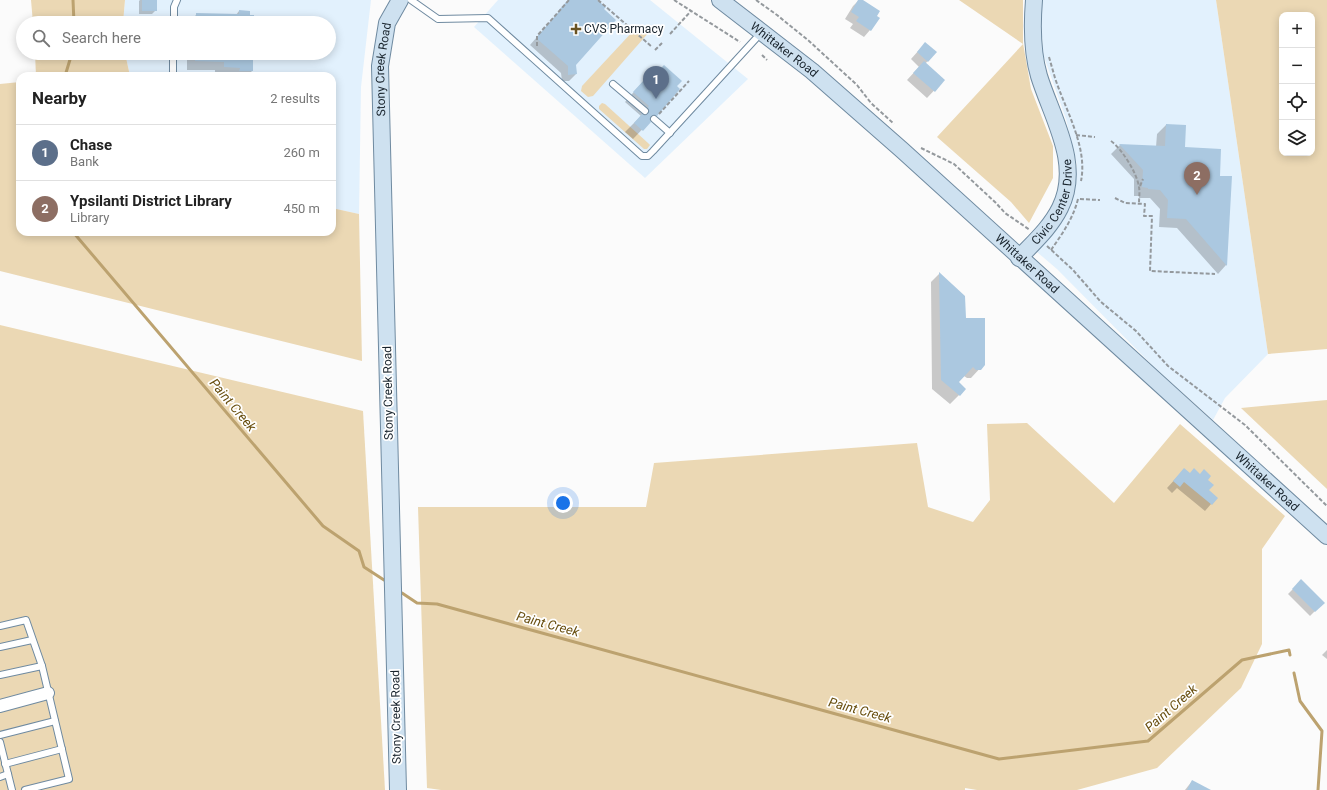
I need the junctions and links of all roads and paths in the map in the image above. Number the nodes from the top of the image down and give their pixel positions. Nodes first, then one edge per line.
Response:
1 (177, 0) edge
2 (400, 0) edge
3 (411, 0) edge
4 (568, 0) edge
5 (598, 0) edge
6 (674, 0) edge
7 (720, 0) edge
8 (756, 0) edge
9 (1034, 0) edge
10 (691, 11) junction
11 (174, 16) edge
12 (762, 32) junction
13 (670, 34) dead end
14 (740, 42) dead end
15 (662, 43) dead end
16 (537, 46) dead end
17 (651, 46) dead end
18 (656, 50) dead end
19 (1048, 54) dead end
20 (762, 55) dead end
21 (173, 60) edge
22 (767, 60) dead end
23 (173, 72) edge
24 (689, 80) dead end
25 (613, 84) dead end
26 (645, 111) dead end
27 (656, 117) joint
28 (899, 128) dead end
29 (670, 132) junction
30 (1076, 135) junction
31 (1095, 137) dead end
32 (1111, 141) dead end
33 (916, 144) dead end
34 (1143, 179) dead end
35 (1081, 184) dead end
36 (1139, 187) junction
37 (1115, 198) dead end
38 (1100, 200) dead end
39 (1139, 203) junction
40 (1031, 230) dead end
41 (1047, 246) dead end
42 (1051, 250) junction
43 (1019, 258) junction
44 (1215, 274) dead end
45 (1327, 506) edge
46 (1327, 536) edge
47 (0, 626) edge
48 (32, 640) junction
49 (0, 647) edge
50 (42, 666) junction
51 (0, 675) edge
52 (48, 693) junction
53 (0, 706) edge
54 (55, 721) junction
55 (0, 735) edge
56 (0, 742) edge
57 (62, 749) junction
58 (6, 764) junction
59 (8, 774) junction
60 (0, 777) edge
61 (12, 790) edge
62 (25, 790) edge
63 (398, 790) edge

1 - 11 lane
2 - 63 main road, Stony Creek Road
3 - 29 lane
4 - 16 path
5 - 17 path
6 - 10 path
7 - 12 main road, Whittaker Road
8 - 28 path
9 - 43 main road, Civic Center Drive
10 - 13 path
10 - 14 path
12 - 29 lane
12 - 43 main road, Whittaker Road
15 - 18 path
19 - 30 path
20 - 22 path
21 - 23 lane
24 - 27 path
25 - 26 lane
27 - 29 lane
30 - 31 path
30 - 35 path
32 - 36 path
33 - 40 path
34 - 36 path
36 - 39 path
37 - 39 path
38 - 42 path
39 - 44 path
41 - 42 path
42 - 45 path
43 - 46 main road, Whittaker Road
47 - 48 lane
48 - 49 lane
48 - 50 lane
50 - 51 lane
50 - 52 lane
52 - 53 street
52 - 54 lane
54 - 55 lane
54 - 57 lane
56 - 58 lane
57 - 58 lane
57 - 62 lane
58 - 59 lane
59 - 60 lane
59 - 61 lane

